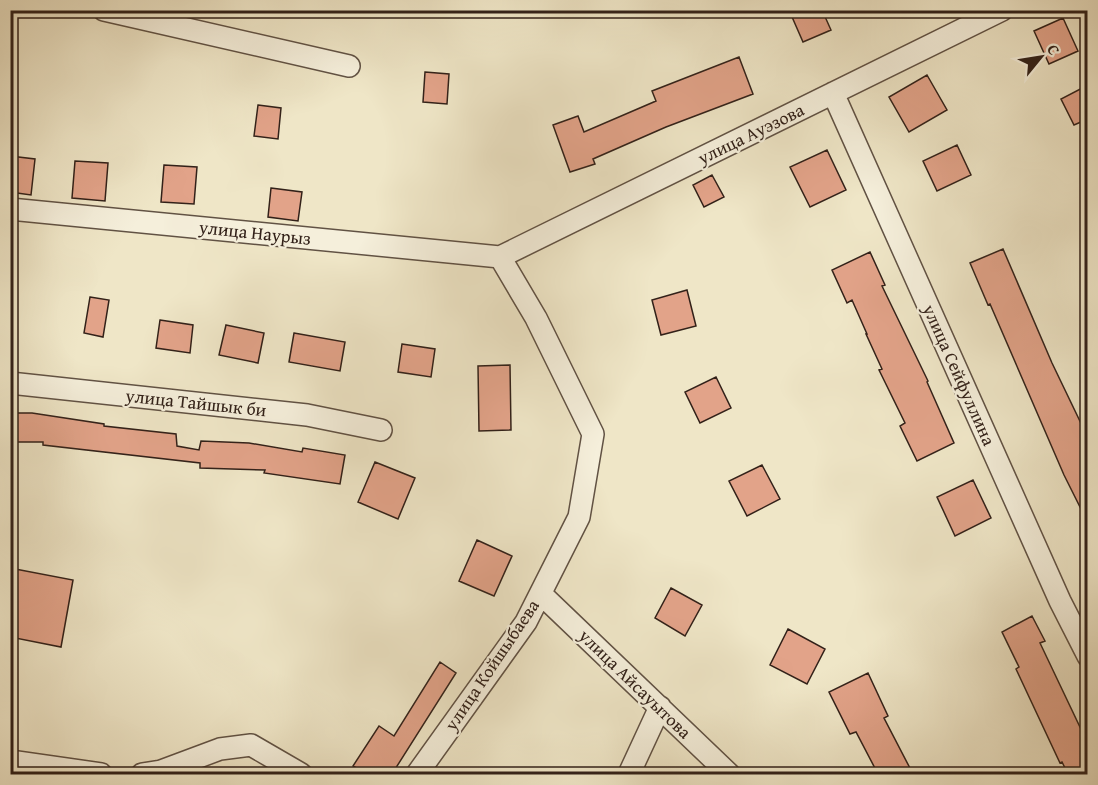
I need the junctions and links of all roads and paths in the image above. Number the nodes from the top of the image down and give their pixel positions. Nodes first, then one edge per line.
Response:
1 (104, 10) edge
2 (1002, 10) edge
3 (349, 66) dead end
4 (833, 93) junction
5 (10, 209) edge
6 (500, 257) junction
7 (10, 383) edge
8 (381, 430) dead end
9 (541, 594) junction
10 (1088, 656) edge
11 (660, 707) junction
12 (10, 761) edge
13 (101, 774) edge
14 (142, 774) edge
15 (301, 774) edge
16 (417, 774) edge
17 (629, 774) edge
18 (729, 774) edge

1 - 3 street
2 - 4 street, улица Ауэзова
4 - 6 street, улица Ауэзова
4 - 10 street, улица Сейфуллина
5 - 6 street, улица Наурыз
6 - 9 street, улица Койшыбаева
7 - 8 street, улица Тайшык би
9 - 11 street, улица Айсауытова
9 - 16 street, улица Койшыбаева
11 - 17 street
11 - 18 street, улица Айсауытова
12 - 13 street
14 - 15 street

